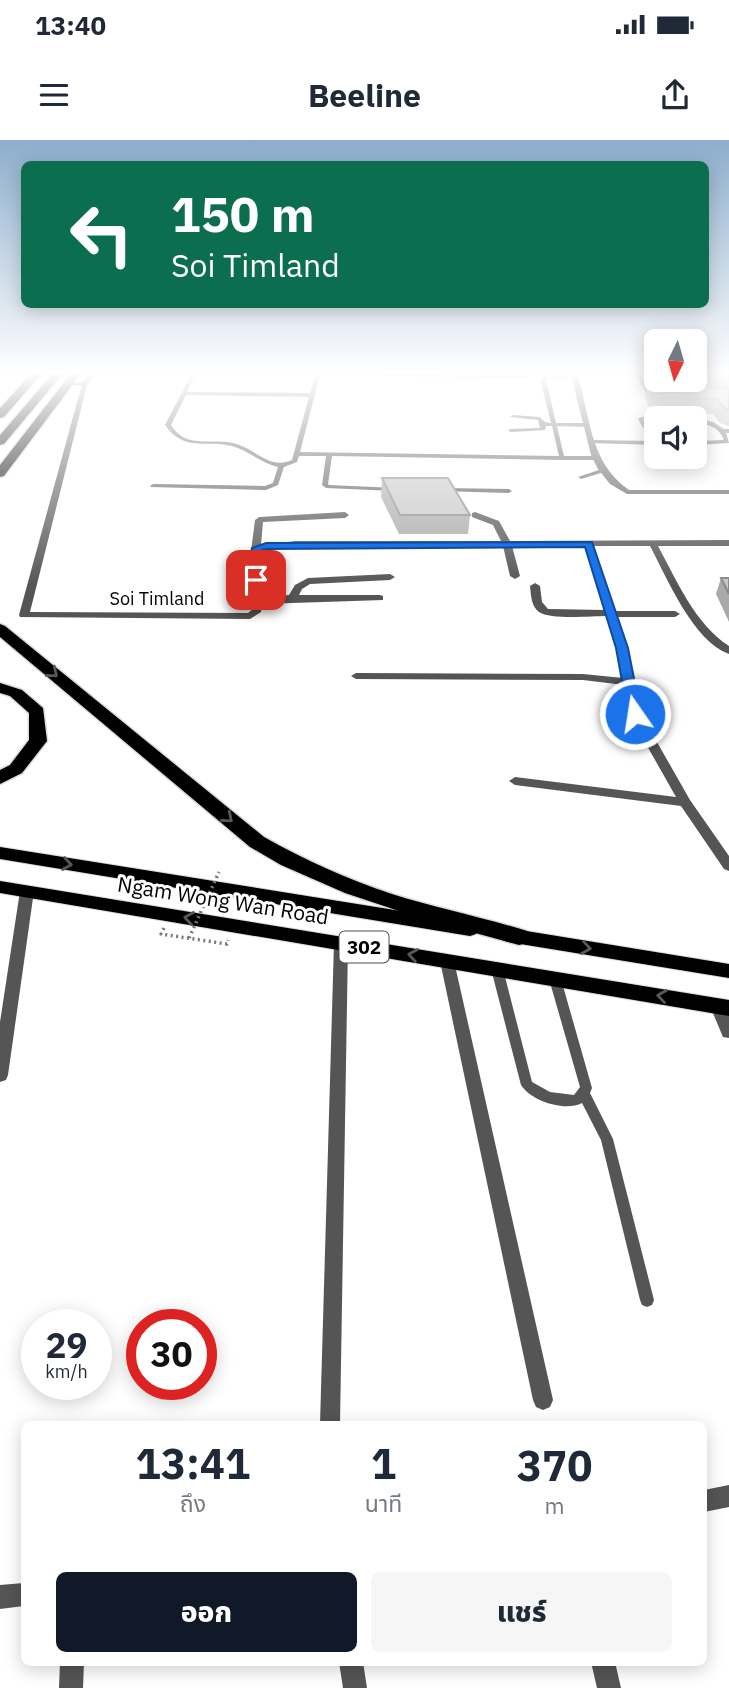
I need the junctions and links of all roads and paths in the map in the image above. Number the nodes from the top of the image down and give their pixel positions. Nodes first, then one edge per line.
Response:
1 (22, 443) edge
2 (68, 443) edge
3 (196, 443) edge
4 (300, 443) edge
5 (559, 443) edge
6 (592, 443) edge
7 (297, 454) junction
8 (329, 454) junction
9 (562, 458) junction
10 (596, 458) junction
11 (282, 465) junction
12 (602, 471) junction
13 (0, 473) edge
14 (581, 477) dead end
15 (153, 486) dead end
16 (400, 489) edge
17 (427, 490) edge
18 (509, 491) dead end
19 (729, 492) edge
20 (345, 515) dead end
21 (475, 515) dead end
22 (726, 543) edge
23 (507, 544) junction
24 (589, 544) junction
25 (653, 544) junction
26 (257, 548) junction
27 (729, 554) edge
28 (515, 576) dead end
29 (390, 577) dead end
30 (535, 586) dead end
31 (293, 598) junction
32 (380, 598) dead end
33 (258, 601) junction
34 (610, 613) junction
35 (676, 614) dead end
36 (0, 629) edge
37 (729, 651) edge
38 (356, 676) dead end
39 (628, 682) junction
40 (0, 688) edge
41 (0, 778) edge
42 (515, 781) dead end
43 (685, 802) junction
44 (0, 853) edge
45 (729, 866) edge
46 (219, 872) dead end
47 (0, 887) edge
48 (27, 891) junction
49 (519, 937) junction
50 (190, 939) dead end
51 (341, 943) junction
52 (447, 961) junction
53 (497, 969) junction
54 (729, 971) edge
55 (555, 979) junction
56 (723, 1007) edge
57 (729, 1032) edge
58 (0, 1072) edge
59 (583, 1091) junction
60 (647, 1300) dead end
61 (542, 1400) dead end
62 (330, 1421) edge
63 (729, 1496) edge
64 (707, 1500) edge
65 (21, 1595) edge
66 (0, 1597) edge
67 (72, 1666) edge
68 (352, 1666) edge
69 (604, 1666) edge
70 (71, 1688) edge
71 (355, 1688) edge
72 (609, 1688) edge

1 - 13 highway
2 - 33 street, Soi Timland
3 - 11 lane
4 - 7 lane
5 - 9 lane
6 - 10 street
7 - 8 lane
7 - 11 lane
8 - 9 lane
8 - 16 lane
9 - 10 lane
10 - 12 street
11 - 15 lane
12 - 14 lane
12 - 19 street
17 - 18 lane
20 - 26 street
21 - 23 street
22 - 25 street
22 - 27 street
23 - 24 street
23 - 26 street
23 - 28 street
24 - 25 street
24 - 34 street
25 - 37 street
26 - 33 street
29 - 31 street
30 - 34 street
31 - 32 street
31 - 33 street
34 - 35 street
34 - 39 street
36 -> 49 highway
38 - 39 street
39 - 43 street
40 - 41 highway
42 - 43 street
43 - 45 street
44 -> 49 main road, Ngam Wong Wan Road / 302
46 - 50 path, bridge
47 - 48 main road, Ngam Wong Wan Road / 302
51 -> 48 main road, Ngam Wong Wan Road / 302
48 - 58 street
49 -> 54 main road, Ngam Wong Wan Road / 302
52 -> 51 main road, Ngam Wong Wan Road / 302
51 - 62 street
52 - 53 main road, Ngam Wong Wan Road / 302
52 - 61 street
53 - 55 main road, Ngam Wong Wan Road / 302
53 - 59 lane
56 -> 55 main road, Ngam Wong Wan Road / 302
55 - 59 lane
56 - 57 street
59 - 60 lane
63 - 64 street
65 - 66 street
67 - 70 street
68 - 71 street
69 - 72 street

